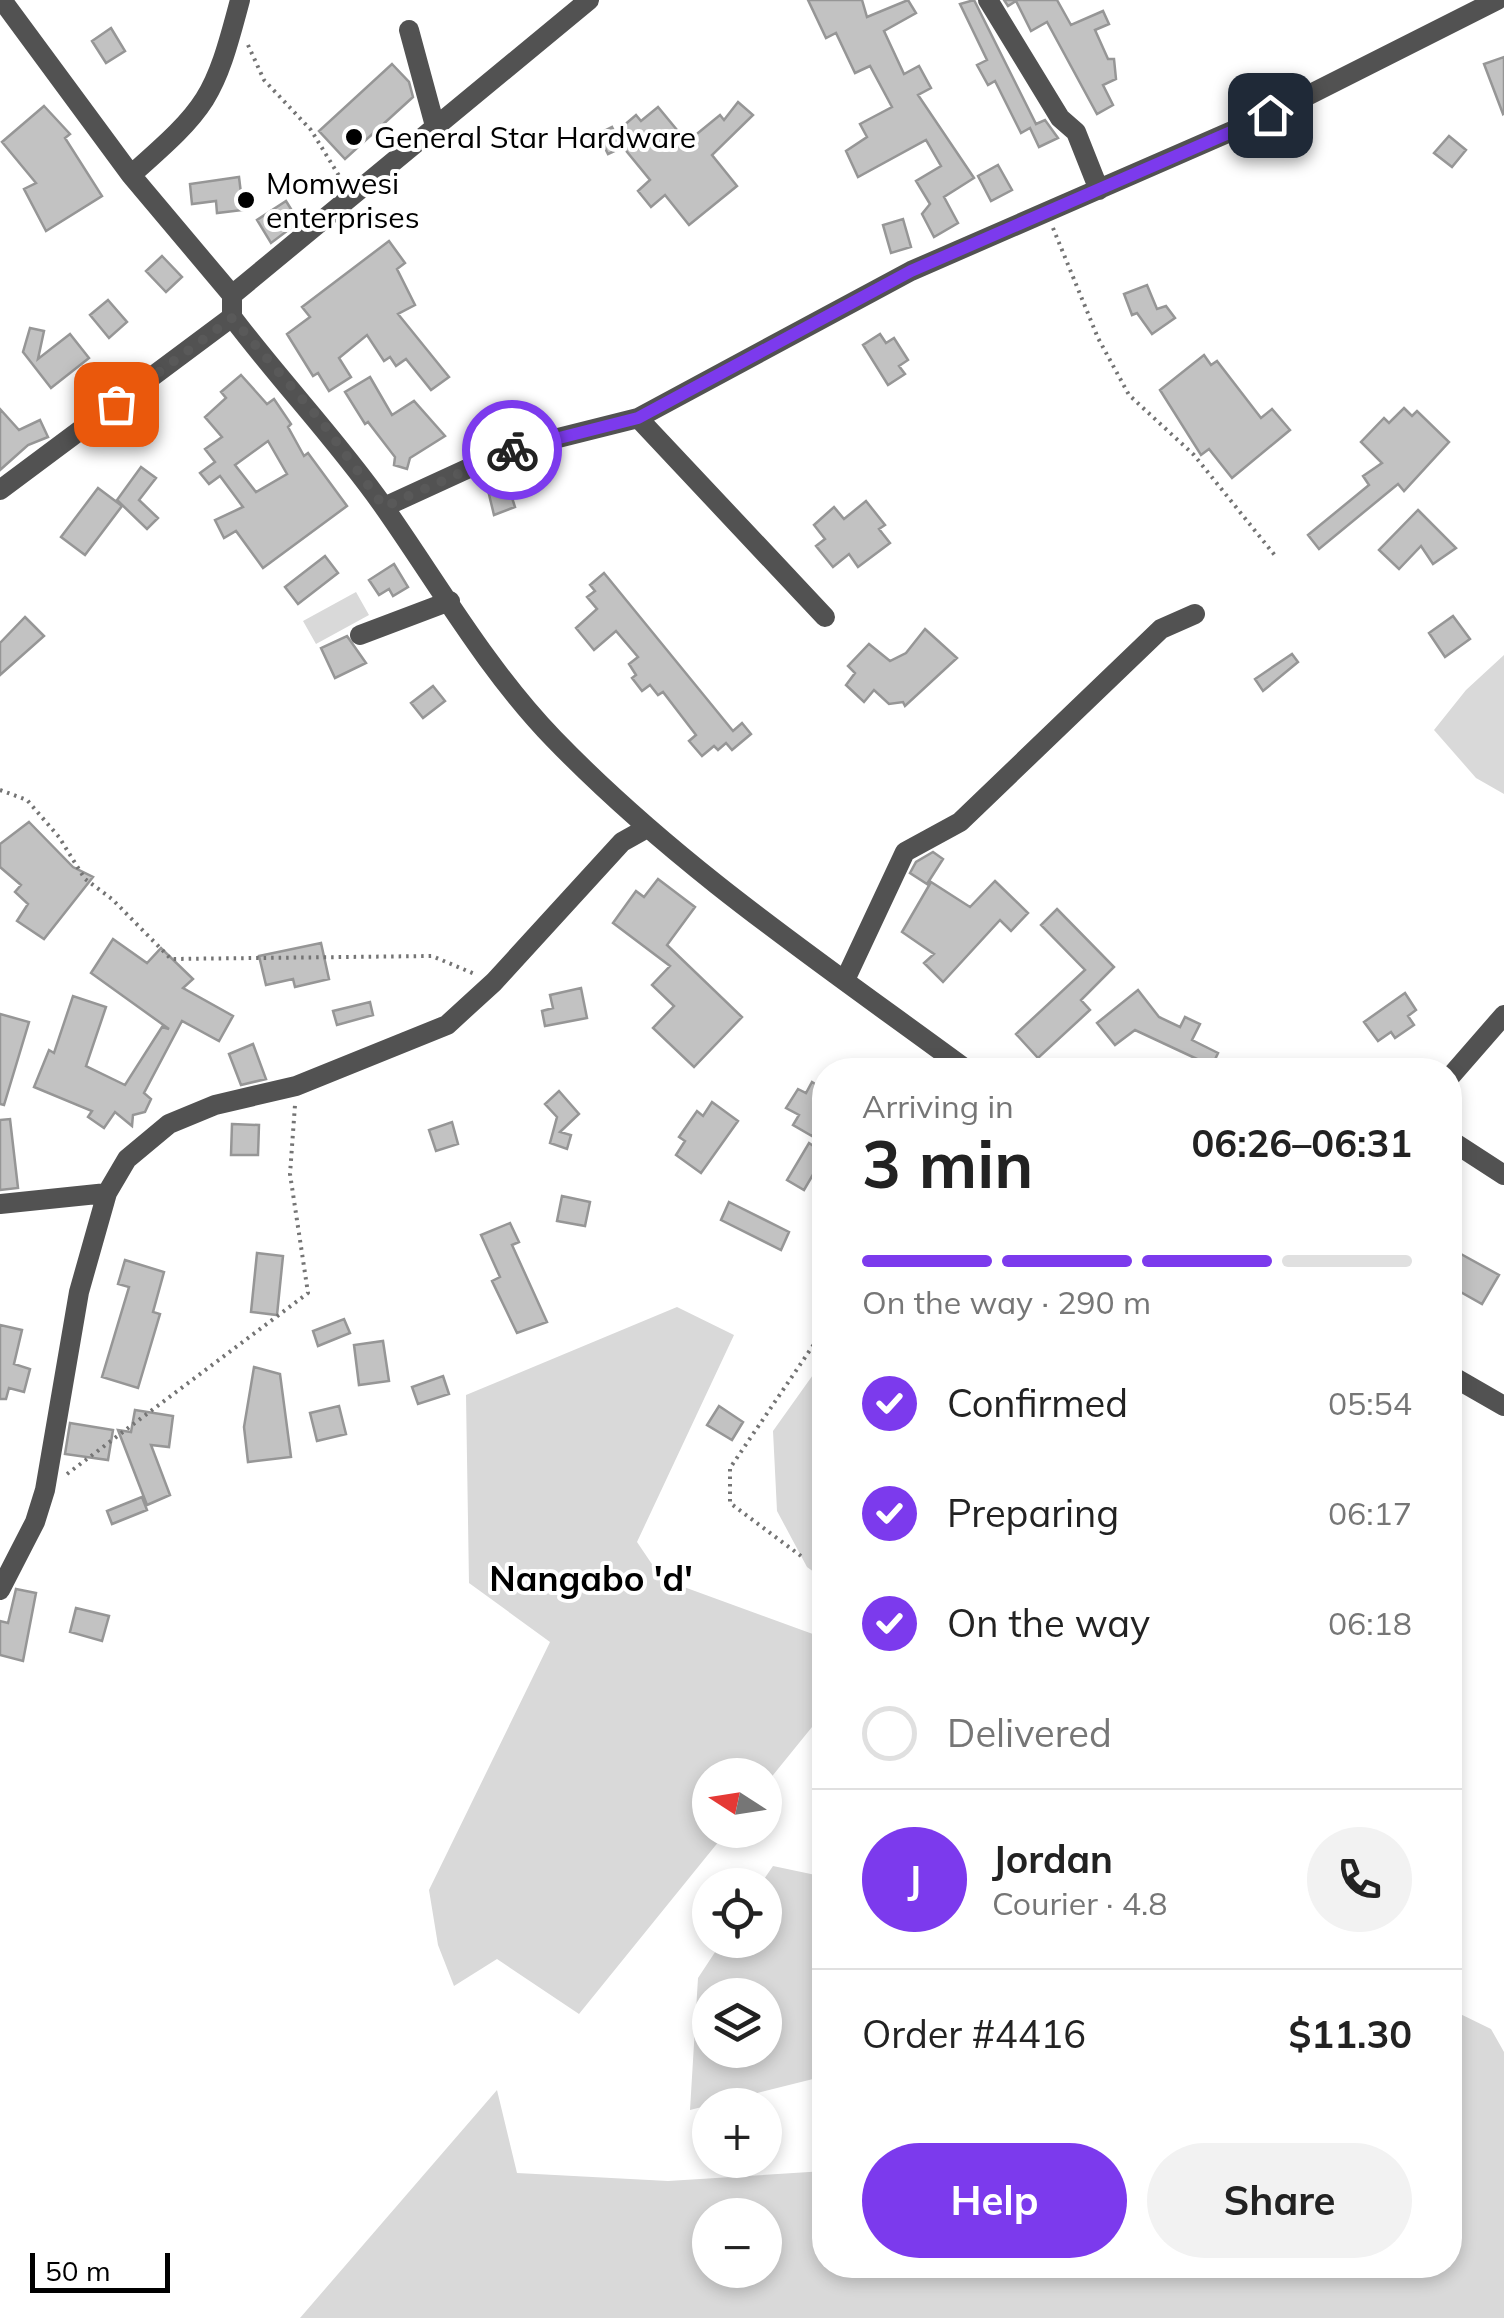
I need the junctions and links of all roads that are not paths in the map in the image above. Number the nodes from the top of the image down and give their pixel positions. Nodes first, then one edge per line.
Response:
1 (2, 0) edge
2 (589, 0) edge
3 (988, 0) edge
4 (1498, 0) edge
5 (237, 9) edge
6 (410, 30) dead end
7 (435, 126) junction
8 (131, 175) junction
9 (1100, 190) junction
10 (232, 295) junction
11 (232, 318) junction
12 (638, 418) junction
13 (0, 490) edge
14 (384, 507) junction
15 (450, 602) junction
16 (1196, 614) dead end
17 (825, 617) dead end
18 (360, 635) dead end
19 (647, 828) junction
20 (845, 980) junction
21 (1504, 1015) edge
22 (951, 1058) edge
23 (1462, 1063) edge
24 (1462, 1148) edge
25 (1504, 1175) edge
26 (107, 1193) junction
27 (0, 1204) edge
28 (1462, 1382) edge
29 (1504, 1406) edge
30 (0, 1590) edge

1 - 8 street
2 - 7 street
3 - 9 street
4 - 9 street
5 - 8 street
6 - 7 street
7 - 10 street
8 - 10 street
9 - 12 street
10 - 11 street
11 - 13 street
11 - 14 street
12 - 14 street
12 - 17 street
14 - 15 street
15 - 18 street
15 - 19 street
16 - 20 street
19 - 20 street
19 - 26 street
20 - 22 street
21 - 23 street
24 - 25 street
26 - 27 street
26 - 30 street
28 - 29 street

